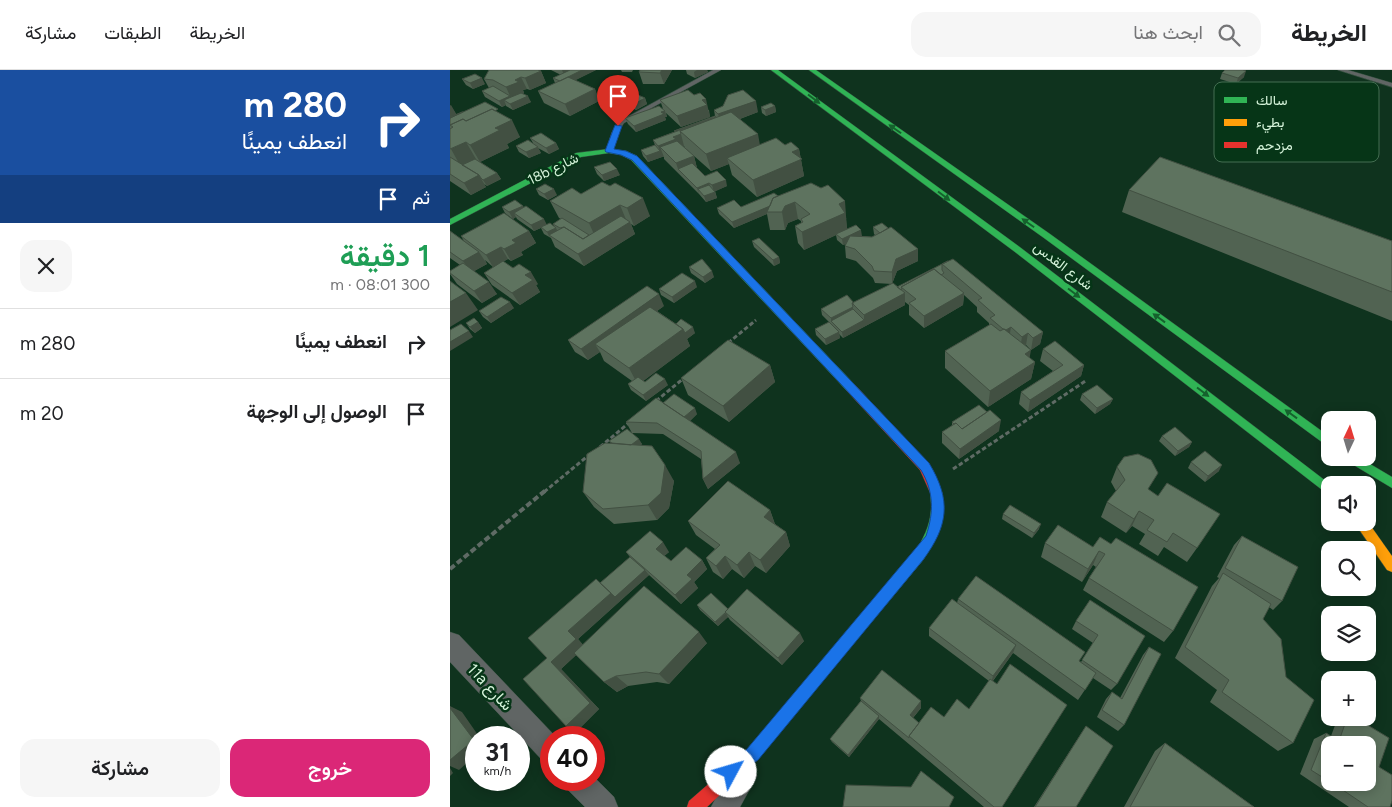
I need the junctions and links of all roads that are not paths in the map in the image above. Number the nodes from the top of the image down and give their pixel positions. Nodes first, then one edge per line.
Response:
1 (718, 70) edge
2 (774, 70) edge
3 (813, 70) edge
4 (1342, 70) edge
5 (1392, 85) edge
6 (609, 151) junction
7 (450, 222) edge
8 (1321, 436) edge
9 (1364, 466) edge
10 (1392, 483) edge
11 (1321, 484) edge
12 (1367, 531) edge
13 (1392, 566) edge
14 (450, 644) edge
15 (540, 739) edge
16 (752, 755) junction
17 (589, 791) edge
18 (604, 807) edge
19 (695, 807) edge
20 (725, 807) edge

1 - 6 lane
2 -> 11 main road, شارع القدس
8 -> 3 main road, شارع القدس
4 - 5 lane
6 - 7 main road, 18b شارع
6 - 16 main road, 18b شارع
9 - 10 main road
12 - 13 main road
14 - 15 street, 11a شارع
16 - 19 main road, 18b شارع
16 - 20 street, 18b شارع
17 - 18 street

